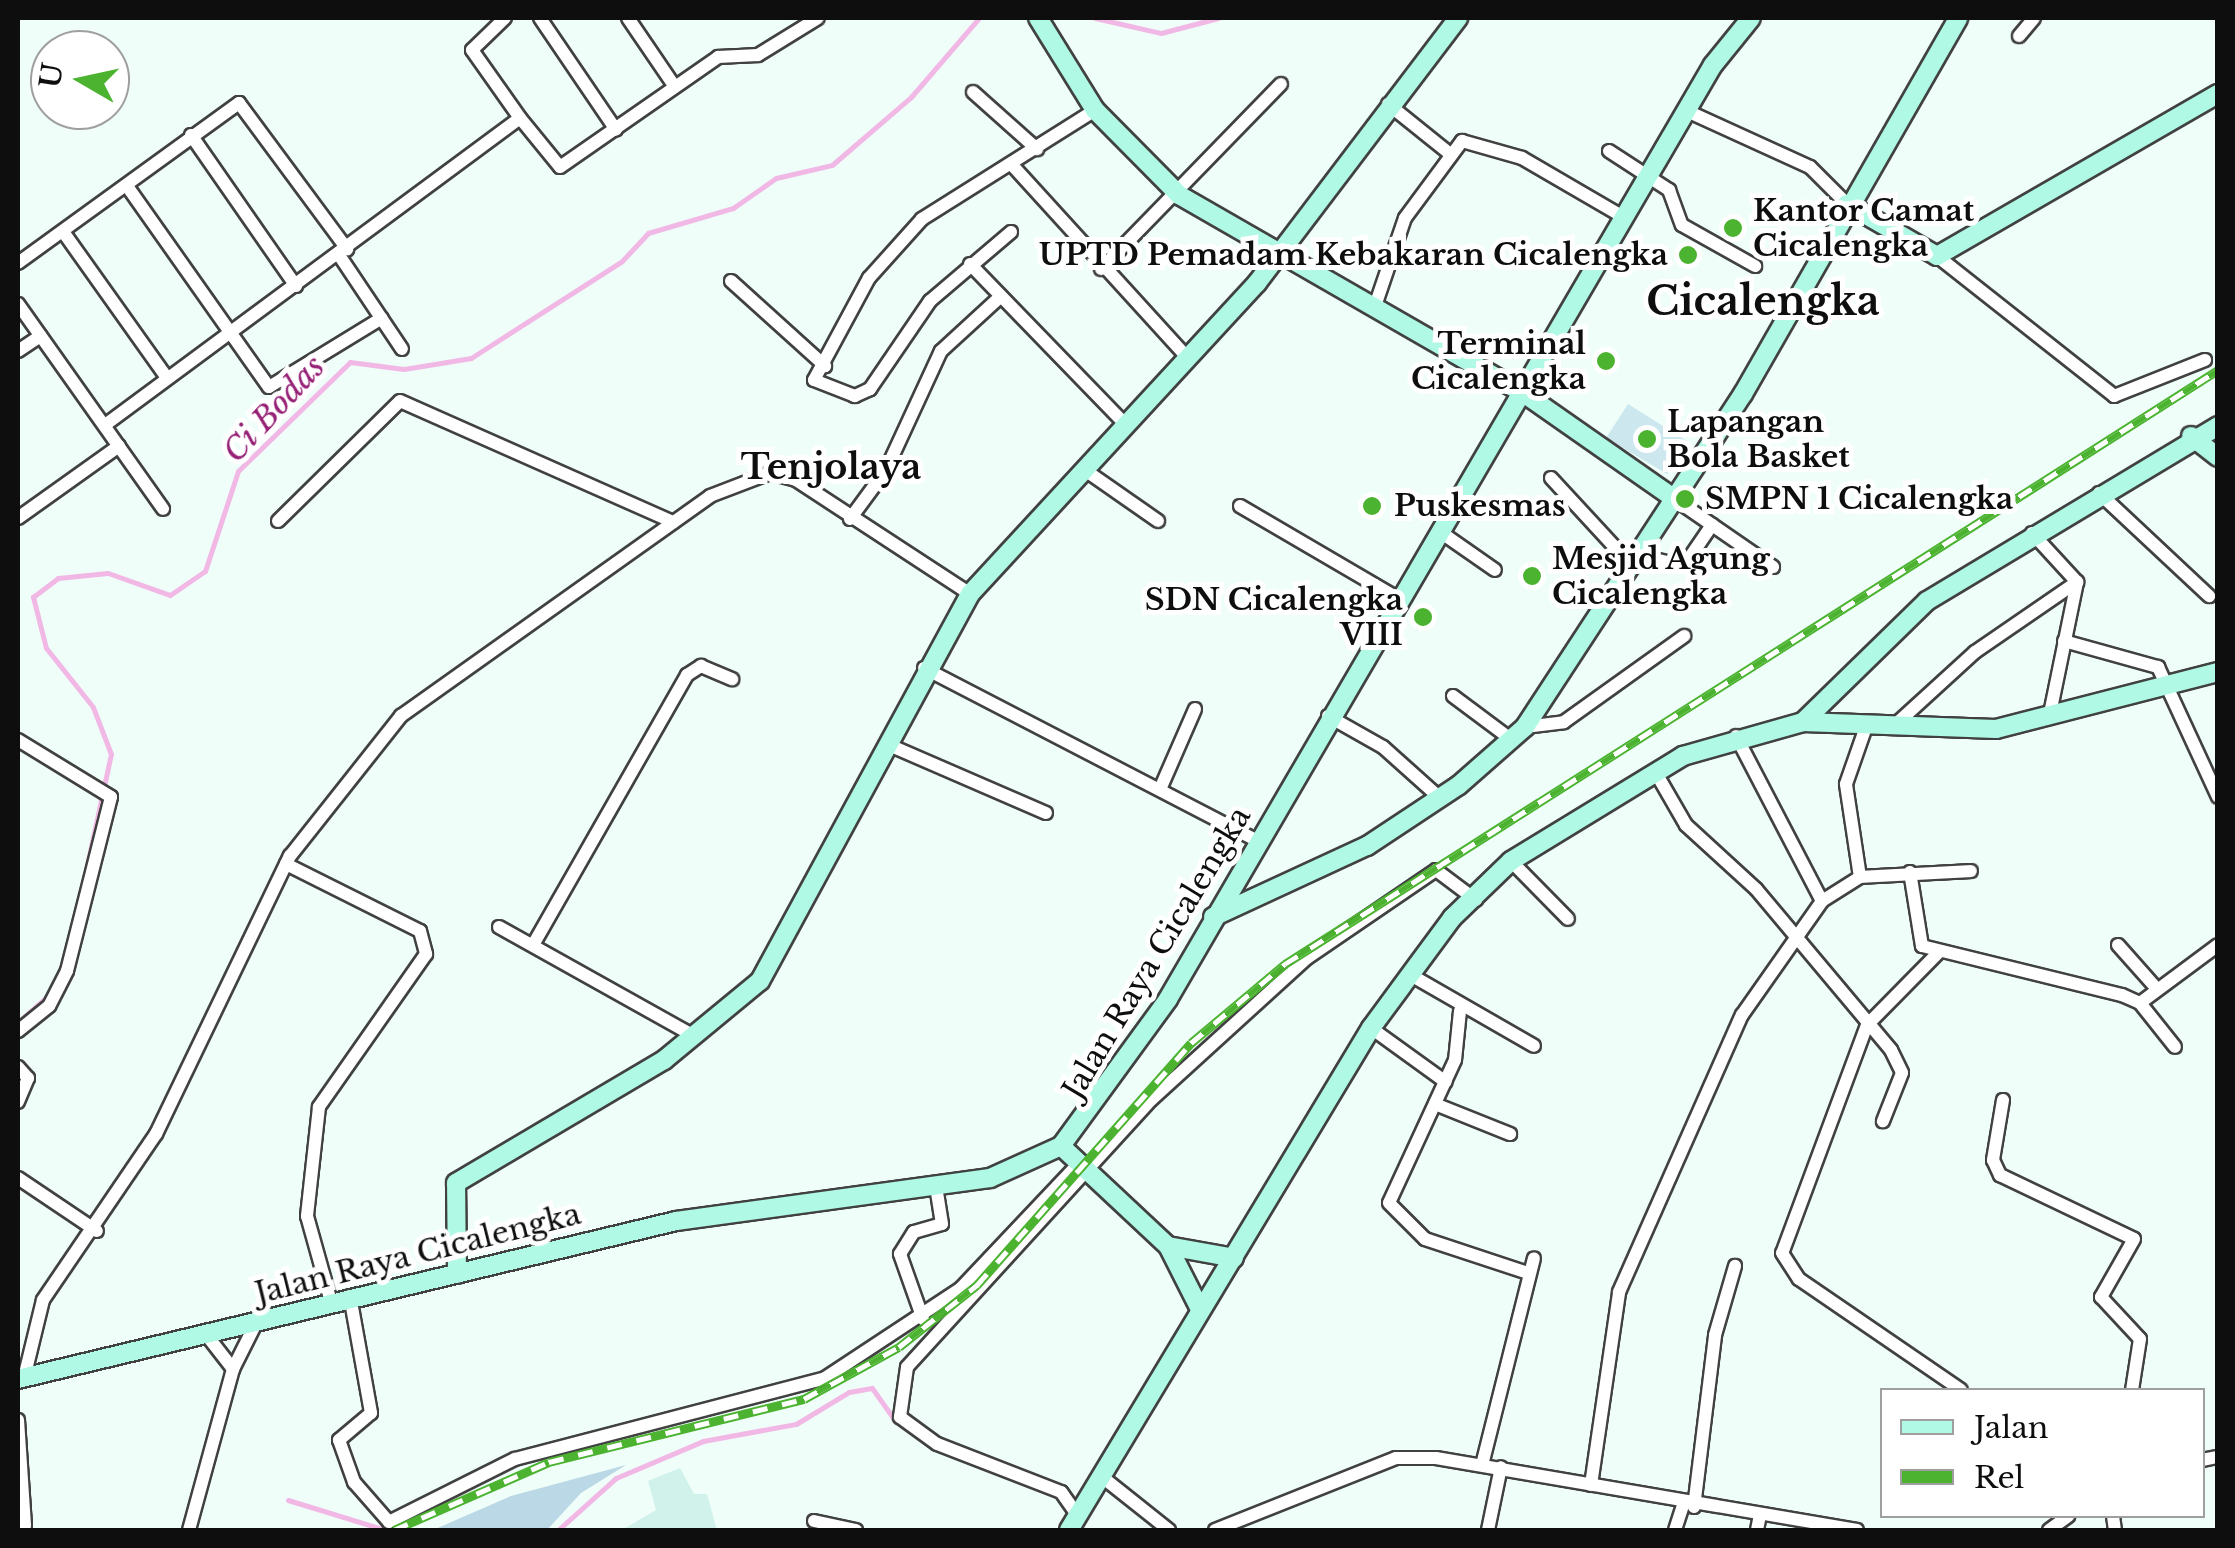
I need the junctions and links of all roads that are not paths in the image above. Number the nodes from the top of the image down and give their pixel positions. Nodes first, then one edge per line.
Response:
1 (505, 18) edge
2 (540, 18) edge
3 (628, 18) edge
4 (818, 18) edge
5 (1038, 18) edge
6 (1458, 18) edge
7 (1751, 18) edge
8 (1958, 18) edge
9 (2034, 18) edge
10 (797, 23) edge
11 (2019, 36) dead end
12 (1281, 84) dead end
13 (675, 87) junction
14 (973, 92) dead end
15 (2218, 94) edge
16 (1388, 104) junction
17 (1094, 110) junction
18 (1687, 111) junction
19 (520, 118) junction
20 (616, 130) junction
21 (191, 135) junction
22 (1037, 149) junction
23 (1609, 152) dead end
24 (1449, 154) junction
25 (1013, 166) junction
26 (1650, 174) junction
27 (127, 186) junction
28 (1179, 195) junction
29 (1847, 204) junction
30 (1625, 218) junction
31 (1011, 232) dead end
32 (64, 233) junction
33 (1277, 251) junction
34 (343, 252) junction
35 (1937, 256) junction
36 (18, 263) edge
37 (970, 264) junction
38 (1755, 266) dead end
39 (1101, 268) junction
40 (732, 281) dead end
41 (296, 286) junction
42 (1001, 296) junction
43 (18, 304) edge
44 (1374, 309) junction
45 (382, 318) junction
46 (228, 334) junction
47 (40, 336) junction
48 (402, 349) dead end
49 (18, 352) edge
50 (1188, 358) junction
51 (2205, 360) dead end
52 (825, 366) junction
53 (167, 378) junction
54 (1522, 392) junction
55 (105, 425) junction
56 (1126, 425) junction
57 (2218, 426) edge
58 (2191, 436) junction
59 (119, 446) junction
60 (2218, 457) edge
61 (1085, 470) junction
62 (1552, 478) dead end
63 (2099, 493) junction
64 (1676, 500) junction
65 (1240, 506) dead end
66 (163, 509) dead end
67 (18, 518) edge
68 (850, 518) junction
69 (278, 521) dead end
70 (1158, 521) dead end
71 (673, 522) junction
72 (1712, 525) junction
73 (1439, 530) junction
74 (2032, 533) junction
75 (1638, 562) junction
76 (1773, 567) dead end
77 (1496, 570) dead end
78 (2077, 582) junction
79 (970, 594) junction
80 (2209, 596) dead end
81 (1400, 599) junction
82 (1684, 636) dead end
83 (2064, 641) junction
84 (924, 668) junction
85 (2218, 672) edge
86 (2167, 679) junction
87 (732, 680) dead end
88 (1453, 696) dead end
89 (1195, 709) dead end
90 (1328, 716) junction
91 (2049, 718) junction
92 (1803, 722) junction
93 (1867, 724) junction
94 (1895, 725) junction
95 (1519, 734) junction
96 (1736, 736) junction
97 (18, 740) edge
98 (888, 746) junction
99 (1656, 773) junction
100 (1161, 787) junction
101 (2218, 796) edge
102 (1440, 798) junction
103 (1046, 813) dead end
104 (1258, 842) junction
105 (1511, 861) junction
106 (286, 864) junction
107 (1971, 871) dead end
108 (1910, 872) junction
109 (1860, 877) junction
110 (1476, 900) junction
111 (1822, 901) junction
112 (1213, 917) junction
113 (1568, 919) dead end
114 (500, 928) dead end
115 (1796, 933) junction
116 (532, 945) junction
117 (2118, 945) dead end
118 (2218, 945) edge
119 (1938, 954) junction
120 (1409, 974) junction
121 (2157, 990) junction
122 (2140, 1003) junction
123 (1460, 1010) junction
124 (1867, 1025) junction
125 (1370, 1028) junction
126 (18, 1031) edge
127 (694, 1036) junction
128 (1534, 1046) dead end
129 (2175, 1047) dead end
130 (18, 1067) edge
131 (1446, 1082) junction
132 (2003, 1100) dead end
133 (18, 1102) edge
134 (1435, 1104) junction
135 (1883, 1121) dead end
136 (1510, 1134) dead end
137 (1061, 1146) junction
138 (1084, 1167) junction
139 (18, 1178) edge
140 (936, 1187) junction
141 (97, 1231) junction
142 (1168, 1246) junction
143 (1234, 1258) junction
144 (1534, 1258) dead end
145 (1735, 1266) dead end
146 (1528, 1273) junction
147 (456, 1274) junction
148 (350, 1296) junction
149 (331, 1302) junction
150 (1200, 1309) junction
151 (923, 1319) junction
152 (257, 1321) junction
153 (205, 1334) junction
154 (233, 1369) junction
155 (20, 1379) edge
156 (1957, 1388) edge
157 (2132, 1388) edge
158 (18, 1420) edge
159 (1482, 1464) junction
160 (1501, 1467) junction
161 (1101, 1476) junction
162 (1591, 1485) junction
163 (1689, 1507) junction
164 (1760, 1514) junction
165 (814, 1521) dead end
166 (1074, 1523) edge
167 (1788, 1524) edge
168 (21, 1526) edge
169 (1849, 1528) edge
170 (39, 1530) edge
171 (189, 1530) edge
172 (856, 1530) edge
173 (1168, 1530) edge
174 (1216, 1530) edge
175 (1488, 1530) edge
176 (1675, 1530) edge
177 (1758, 1530) edge

1 - 19 street
2 - 20 street
3 - 13 street
4 - 10 street
5 - 17 street
6 - 16 street
7 - 18 street, Jalan Raya Cicalengka
8 - 29 street
9 - 11 street
10 - 13 street
12 - 28 street
13 - 20 street
14 - 22 street
15 - 35 street
16 - 24 street
16 - 33 street
17 - 22 street
17 - 28 street
18 - 26 street, Jalan Raya Cicalengka
18 - 29 street
19 - 20 street
19 - 34 street
21 - 27 street
21 - 34 street
21 - 41 street
22 - 25 street
23 - 26 street
24 - 30 street
24 - 44 street
25 - 39 street
25 - 52 street
26 - 30 street, Jalan Raya Cicalengka
26 - 38 street
27 - 32 street
27 - 46 street
28 - 33 street
28 - 39 street
29 - 35 street
29 - 64 street
30 - 54 street, Jalan Raya Cicalengka
31 - 37 street
32 - 36 street
32 - 53 street
33 - 44 street
33 - 50 street
34 - 41 street
34 - 45 street
35 - 51 street
37 - 42 street
37 - 52 street
39 - 50 street
40 - 52 street
41 - 46 street
42 - 56 street
42 - 68 street
43 - 47 street
44 - 54 street
45 - 46 street
45 - 48 street
46 - 53 street
47 - 49 street
47 - 55 street
50 - 56 street
53 - 55 street
54 - 64 street
54 - 73 street, Jalan Raya Cicalengka
55 - 59 street
56 - 61 street
57 - 58 street
58 - 60 street
58 - 63 street
59 - 66 street
59 - 67 street
61 - 70 street
61 - 79 street
62 - 75 street
63 - 74 street
63 - 80 street
64 - 72 street
64 - 75 street
65 - 81 street
68 - 71 street
68 - 79 street
69 - 71 street
71 - 106 street
72 - 75 street
72 - 76 street
73 - 77 street
73 - 81 street, Jalan Raya Cicalengka
74 - 78 street
74 - 92 street
75 - 95 street
78 - 83 street
78 - 94 street
79 - 84 street
81 - 90 street, Jalan Raya Cicalengka
82 - 95 street
83 - 86 street
83 - 91 street
84 - 98 street
84 - 100 street
85 - 86 street
86 - 91 street
86 - 101 street
87 - 116 street
88 - 95 street
89 - 100 street
90 - 102 street
90 - 104 street, Jalan Raya Cicalengka
91 - 94 street
92 - 93 street
92 - 96 street
93 - 94 street
93 - 109 street
95 - 102 street
96 - 99 street
96 - 111 street
97 - 126 street
98 - 103 street
98 - 127 street
99 - 105 street
99 - 115 street
100 - 104 street
102 - 112 street
104 - 112 street, Jalan Raya Cicalengka
105 - 110 street
105 - 113 street
106 - 141 street
106 - 149 street
107 - 108 street
108 - 109 street
108 - 119 street
109 - 111 street
110 - 120 street
110 - 138 street
111 - 115 street
112 - 137 street, Jalan Raya Cicalengka
114 - 116 street
115 - 124 street
115 - 162 street
116 - 127 street
117 - 121 street
118 - 121 street
119 - 122 street
119 - 124 street
120 - 123 street
120 - 125 street
121 - 122 street
122 - 129 street
123 - 128 street
123 - 131 street
124 - 135 street
124 - 156 street
125 - 131 street
125 - 143 street
127 - 147 street
130 - 133 street
131 - 134 street
132 - 157 street
134 - 136 street
134 - 146 street
137 - 138 street
137 - 140 street, Jalan Raya Cicalengka
138 - 142 street
138 - 151 street
138 - 166 street
139 - 141 street
140 - 147 street, Jalan Raya Cicalengka
140 - 151 street
141 - 155 street
142 - 143 street
142 - 150 street
143 - 150 street
144 - 146 street
145 - 163 street
146 - 159 street
147 - 148 street, Jalan Raya Cicalengka
148 - 149 street, Jalan Raya Cicalengka
148 - 151 street
149 - 152 street, Jalan Raya Cicalengka
150 - 161 street
152 - 153 street, Jalan Raya Cicalengka
152 - 154 street
153 - 154 street
153 - 155 street, Jalan Raya Cicalengka
154 - 171 street
158 - 168 street
159 - 160 street
159 - 174 street
160 - 162 street
160 - 175 street
161 - 166 street
161 - 173 street
162 - 163 street
163 - 164 street
163 - 176 street
164 - 167 street
164 - 177 street
165 - 172 street
167 - 169 street
168 - 170 street

